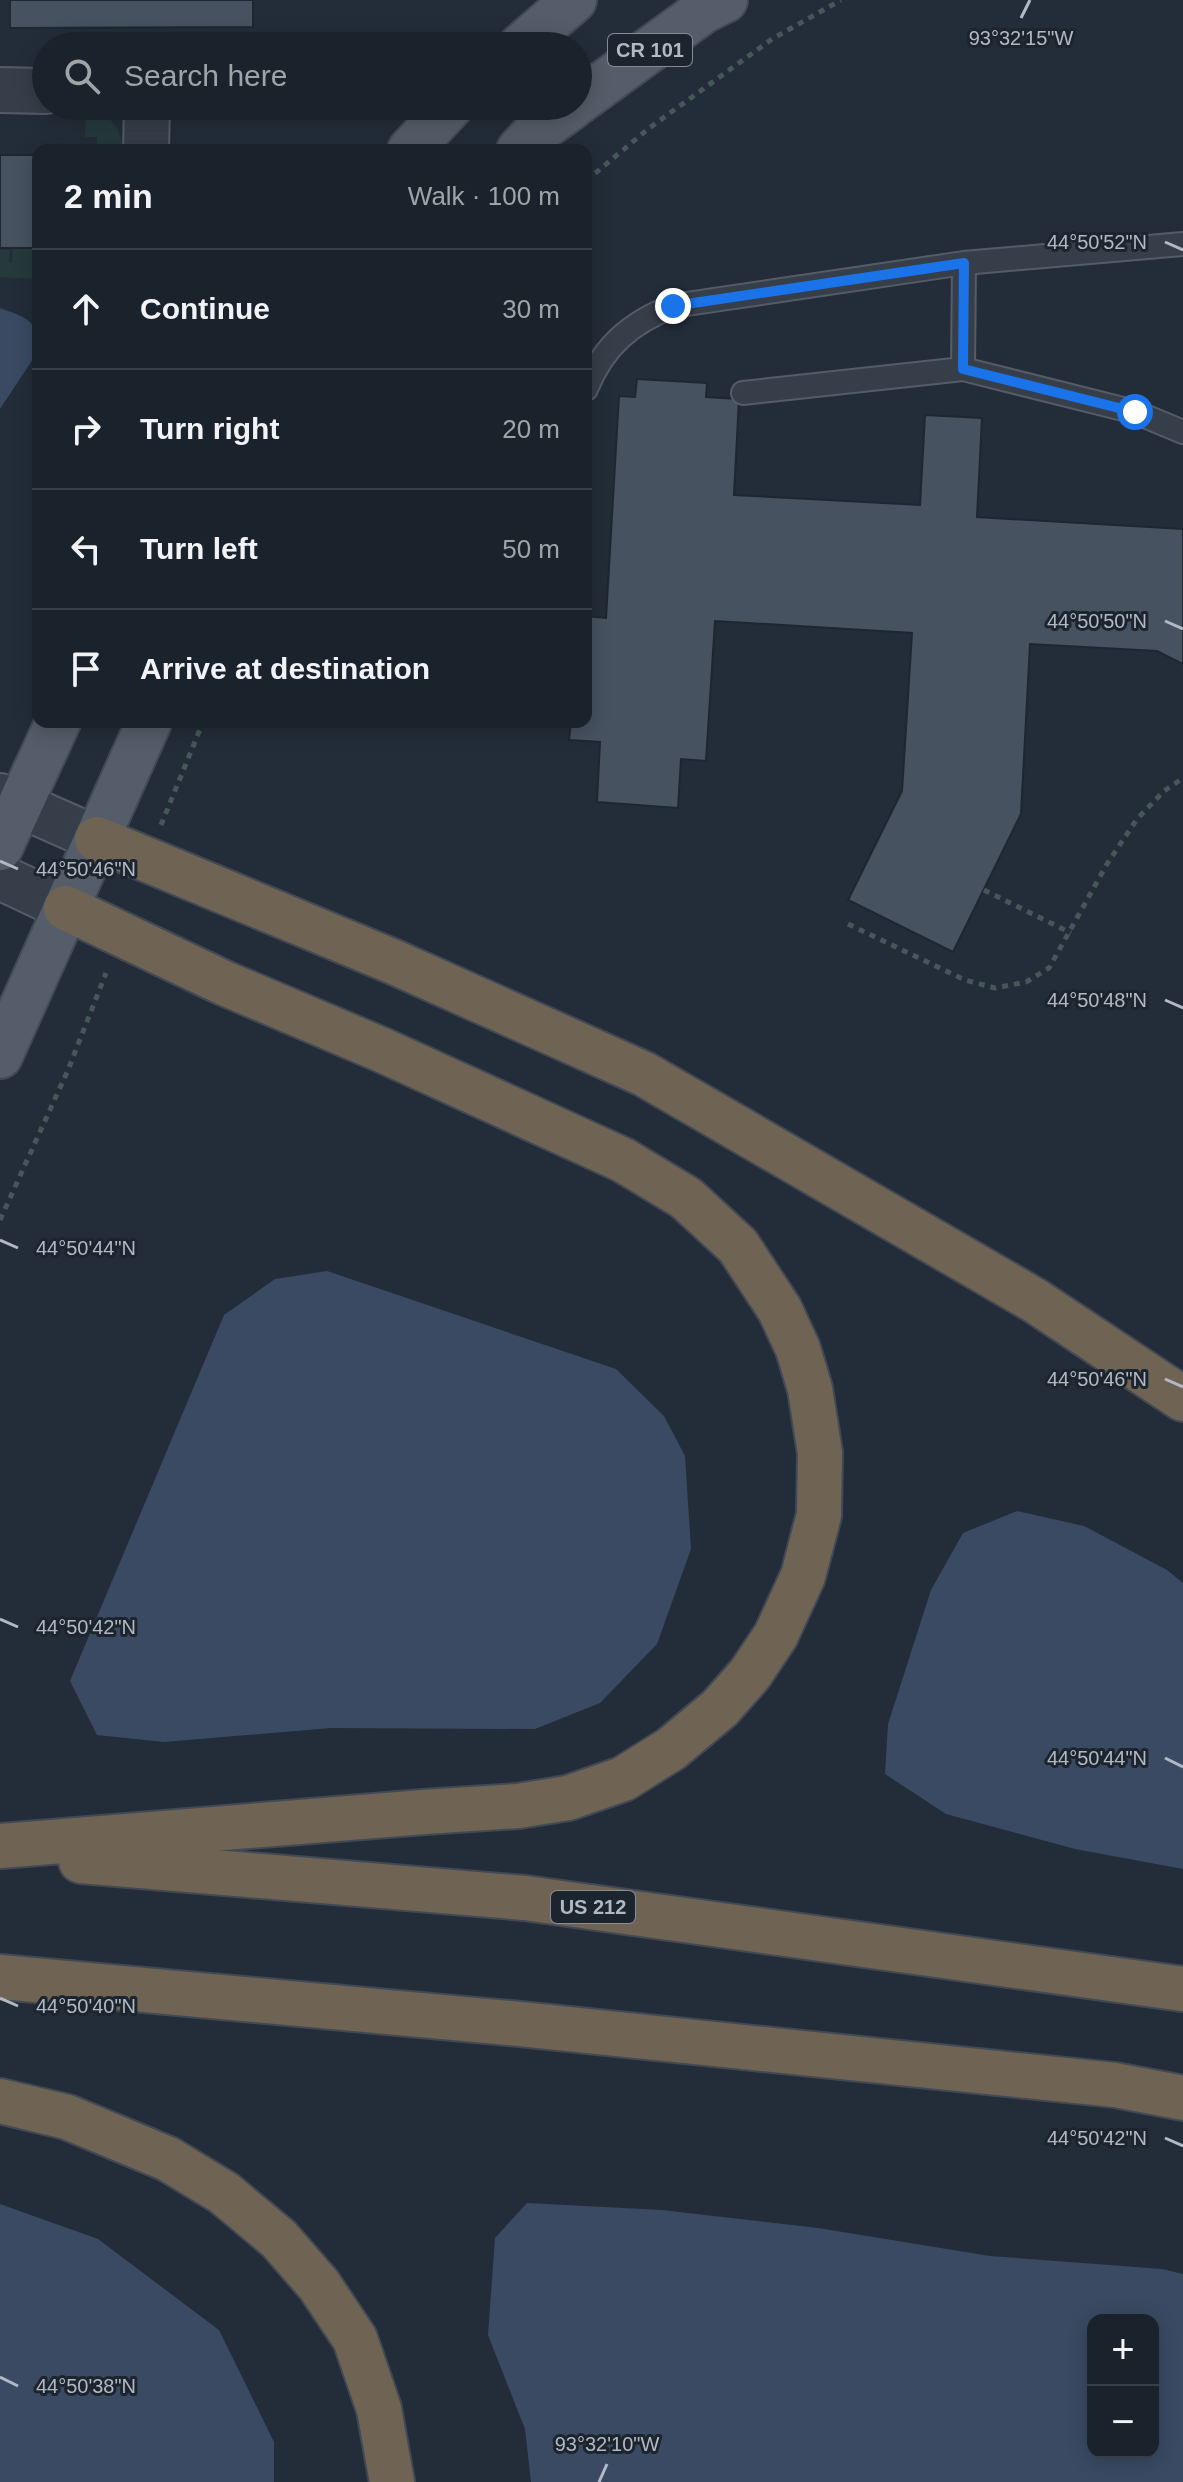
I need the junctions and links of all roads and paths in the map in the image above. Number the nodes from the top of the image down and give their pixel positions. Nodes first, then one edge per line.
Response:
1 (574, 0) edge
2 (725, 0) edge
3 (841, 0) edge
4 (537, 32) edge
5 (0, 90) edge
6 (32, 91) edge
7 (592, 92) edge
8 (147, 120) edge
9 (438, 120) edge
10 (554, 120) edge
11 (146, 144) edge
12 (416, 144) edge
13 (525, 144) edge
14 (592, 176) edge
15 (1183, 244) edge
16 (964, 263) junction
17 (963, 369) junction
18 (592, 374) edge
19 (743, 393) dead end
20 (1183, 432) edge
21 (54, 728) edge
22 (146, 728) edge
23 (201, 728) edge
24 (1183, 778) edge
25 (171, 799) dead end
26 (10, 800) edge
27 (97, 839) junction
28 (0, 848) edge
29 (0, 877) edge
30 (984, 890) dead end
31 (66, 908) junction
32 (848, 924) dead end
33 (1071, 933) junction
34 (96, 999) dead end
35 (0, 1056) edge
36 (0, 1220) edge
37 (1183, 1399) edge
38 (0, 1846) edge
39 (0, 1854) edge
40 (0, 1977) edge
41 (1183, 1989) edge
42 (1183, 2098) edge
43 (0, 2101) edge
44 (392, 2482) edge

1 - 4 main road
2 - 7 main road, CR 101
3 - 14 path
5 - 6 street
8 - 11 street
9 - 12 main road
10 - 13 main road, CR 101
15 - 16 lane
16 - 17 lane
16 - 18 lane
17 - 19 lane
17 - 20 lane
21 - 26 main road
22 - 27 main road
23 - 25 path
24 - 33 path
26 - 27 street
26 - 28 main road
27 - 31 main road
27 - 37 highway
29 - 31 street
30 - 33 path
31 - 35 main road
31 - 38 highway
32 - 33 path
34 - 36 path
39 - 41 highway, US 212
40 - 42 highway
43 - 44 highway

